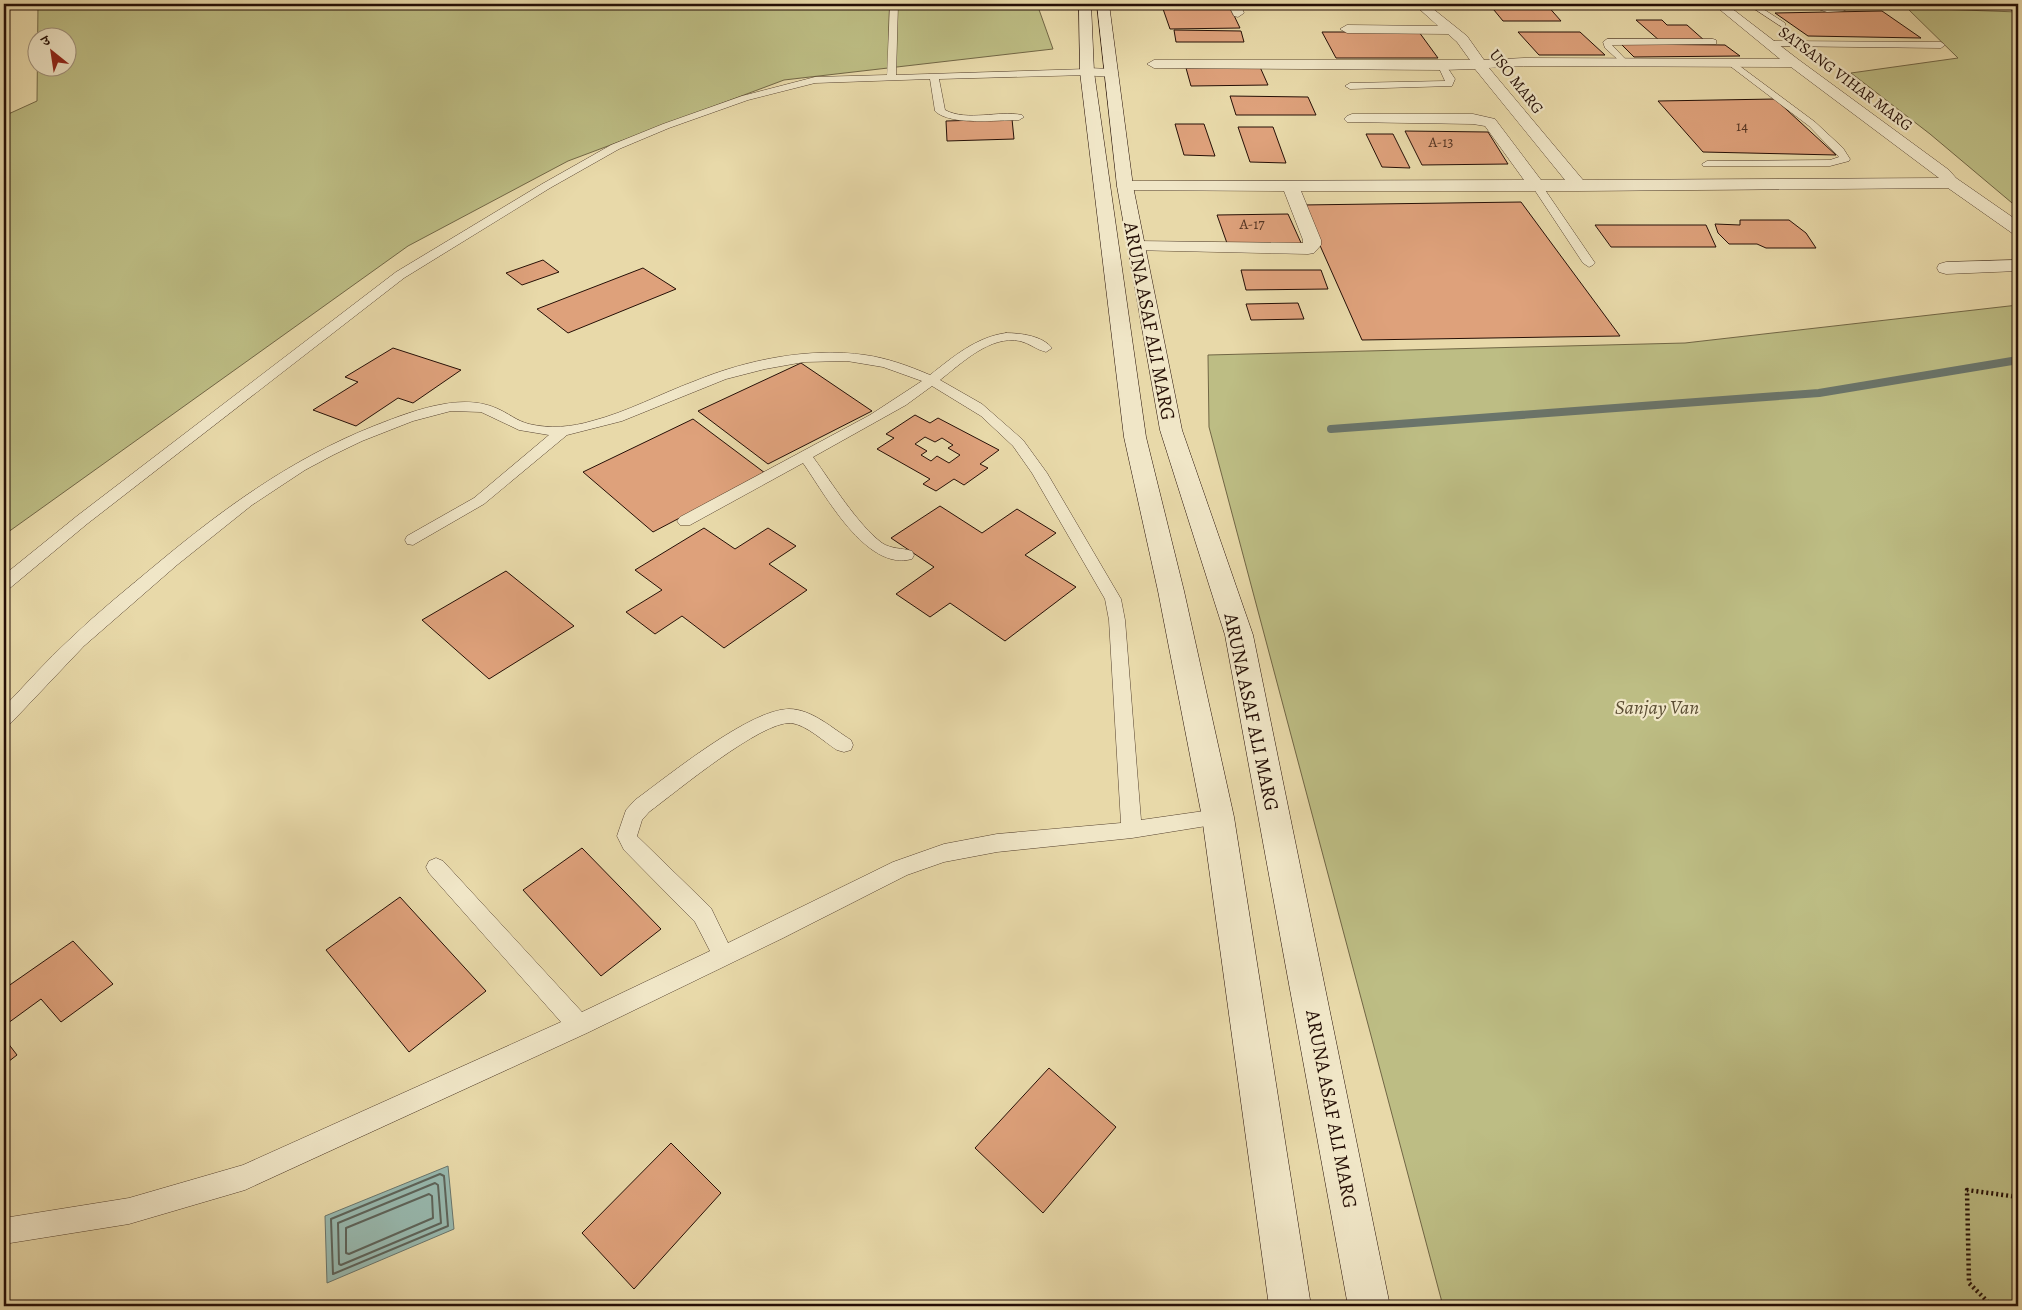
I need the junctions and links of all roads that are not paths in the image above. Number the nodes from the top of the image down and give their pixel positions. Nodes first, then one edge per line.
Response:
1 (894, 4) edge
2 (1085, 4) edge
3 (1104, 4) edge
4 (1420, 4) edge
5 (1719, 4) edge
6 (1838, 4) edge
7 (1812, 5) edge
8 (1782, 25) dead end
9 (1347, 30) dead end
10 (1451, 30) junction
11 (1713, 42) dead end
12 (1771, 44) junction
13 (1940, 45) dead end
14 (1478, 63) junction
15 (1625, 63) junction
16 (1794, 63) junction
17 (1154, 64) dead end
18 (1732, 64) junction
19 (1442, 66) junction
20 (1099, 72) junction
21 (934, 76) junction
22 (891, 77) junction
23 (1350, 86) dead end
24 (1019, 117) dead end
25 (1352, 119) dead end
26 (1707, 164) dead end
27 (1947, 181) junction
28 (1125, 186) junction
29 (1291, 186) junction
30 (1537, 186) junction
31 (1579, 186) junction
32 (2018, 229) edge
33 (1136, 246) junction
34 (1589, 262) dead end
35 (2018, 265) edge
36 (1946, 268) dead end
37 (1046, 348) dead end
38 (932, 380) junction
39 (562, 432) junction
40 (804, 455) junction
41 (685, 521) dead end
42 (413, 540) dead end
43 (906, 555) dead end
44 (4, 584) edge
45 (4, 718) edge
46 (844, 745) dead end
47 (1218, 817) junction
48 (1132, 830) junction
49 (436, 867) dead end
50 (723, 955) junction
51 (579, 1025) junction
52 (4, 1231) edge
53 (1290, 1306) edge
54 (1369, 1306) edge

1 - 22 lane
2 - 20 street, ARUNA ASAF ALI MARG
3 - 20 street, ARUNA ASAF ALI MARG
4 - 10 street, USO MARG
5 - 12 street, SATSANG VIHAR MARG
6 - 7 lane
7 - 8 lane
9 - 10 street
10 - 14 street, USO MARG
11 - 15 lane
12 - 13 lane
12 - 16 street, SATSANG VIHAR MARG
14 - 15 street
14 - 19 street
14 - 31 street, USO MARG
15 - 18 street
16 - 18 street
16 - 27 street, SATSANG VIHAR MARG
17 - 19 street
18 - 26 lane
19 - 23 lane
20 - 21 lane
20 - 28 street, ARUNA ASAF ALI MARG
20 - 47 street, ARUNA ASAF ALI MARG
21 - 22 lane
21 - 24 lane
22 - 44 lane
25 - 30 street
27 - 31 street
27 - 32 street, SATSANG VIHAR MARG
28 - 29 street
28 - 33 street, ARUNA ASAF ALI MARG
29 - 30 street
29 - 33 street
30 - 31 street
30 - 34 lane
33 - 54 street, ARUNA ASAF ALI MARG
35 - 36 street
37 - 38 lane
38 - 39 lane
38 - 40 lane
38 - 48 lane
39 - 42 lane
39 - 45 lane
40 - 41 lane
40 - 43 lane
46 - 50 lane
47 - 48 lane
47 - 53 street, ARUNA ASAF ALI MARG
48 - 50 lane
49 - 51 lane
50 - 51 lane
51 - 52 lane

